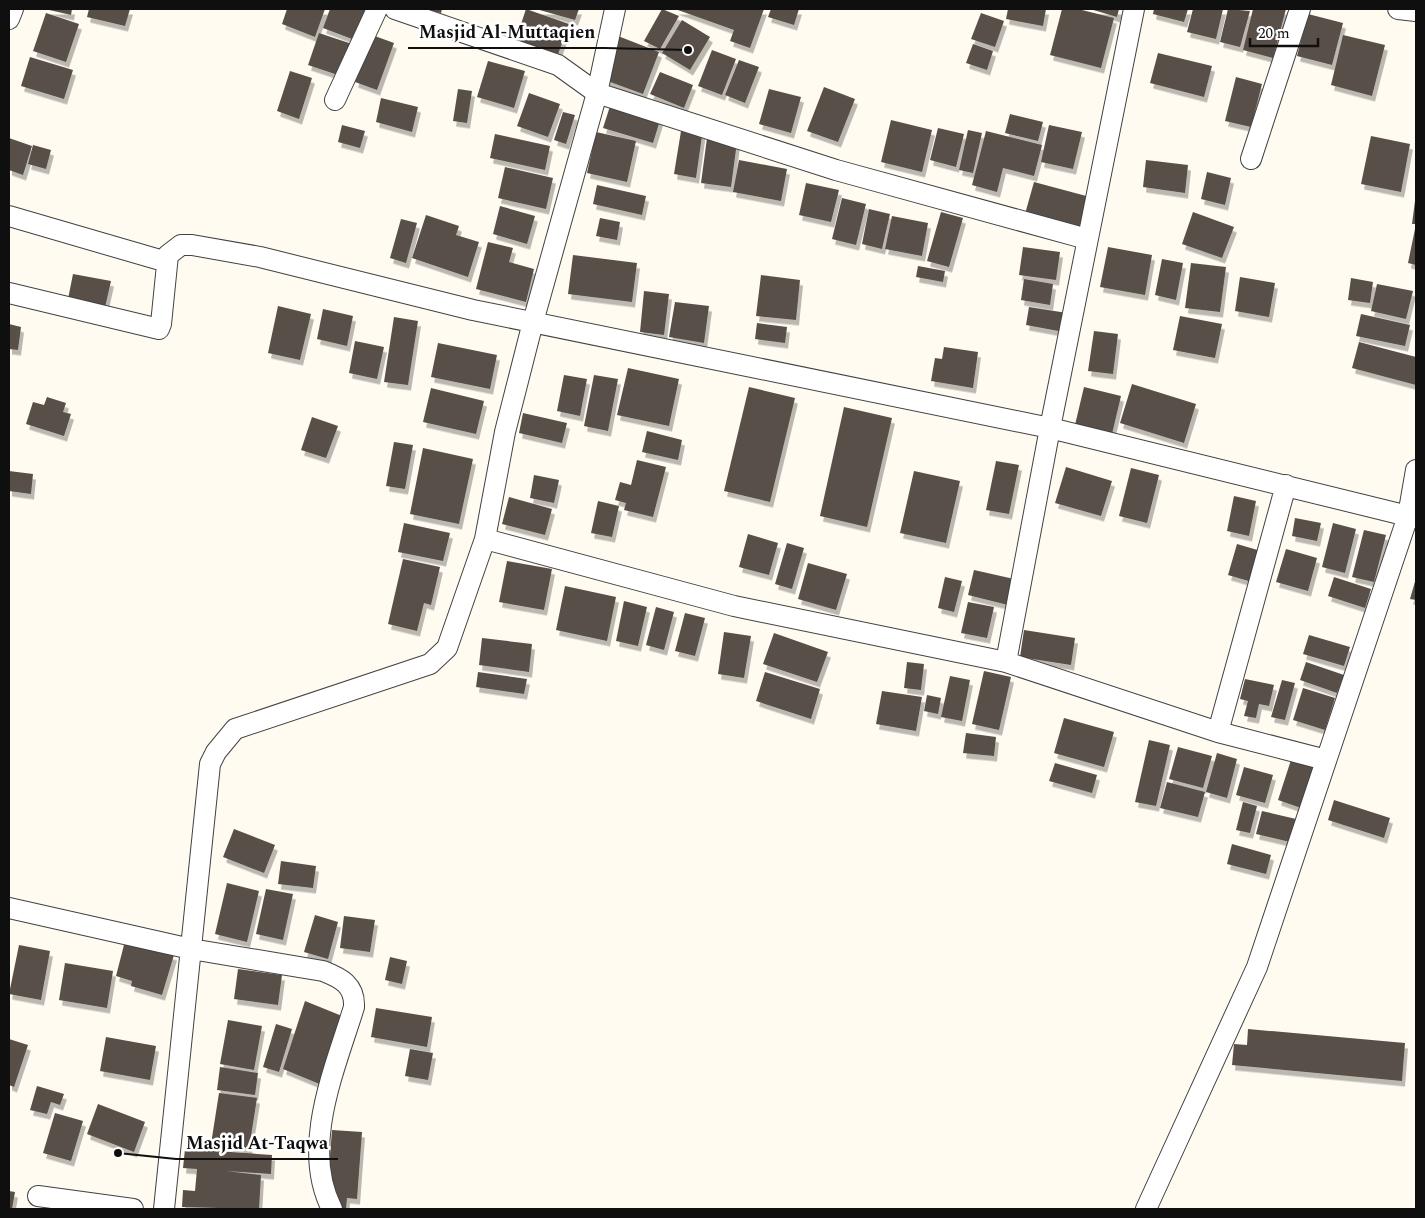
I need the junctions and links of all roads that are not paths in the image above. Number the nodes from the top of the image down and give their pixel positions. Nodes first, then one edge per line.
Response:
1 (13, 9) edge
2 (377, 9) edge
3 (396, 9) edge
4 (615, 9) edge
5 (1134, 9) edge
6 (1300, 9) edge
7 (1398, 9) edge
8 (1416, 11) edge
9 (9, 19) edge
10 (597, 93) junction
11 (335, 100) dead end
12 (1251, 159) dead end
13 (9, 216) edge
14 (1087, 239) junction
15 (167, 262) junction
16 (9, 293) edge
17 (533, 322) junction
18 (1050, 428) junction
19 (1416, 470) edge
20 (1286, 485) junction
21 (1412, 517) edge
22 (485, 539) junction
23 (1006, 662) junction
24 (1218, 732) junction
25 (1326, 760) junction
26 (9, 908) edge
27 (192, 949) junction
28 (38, 1196) dead end
29 (133, 1209) edge
30 (164, 1209) edge
31 (332, 1209) edge
32 (1146, 1209) edge

1 - 9 street
2 - 11 street
3 - 10 street
4 - 10 street
5 - 14 street
6 - 12 street
7 - 8 street
10 - 14 street
10 - 17 street
13 - 15 street
14 - 18 street
15 - 16 street
15 - 17 street
17 - 18 street
17 - 22 street
18 - 20 street
18 - 23 street
19 - 21 street
20 - 21 street
20 - 24 street
21 - 25 street
22 - 23 street
22 - 27 street
23 - 24 street
24 - 25 street
25 - 32 street
26 - 27 street
27 - 30 street
27 - 31 street
28 - 29 street

